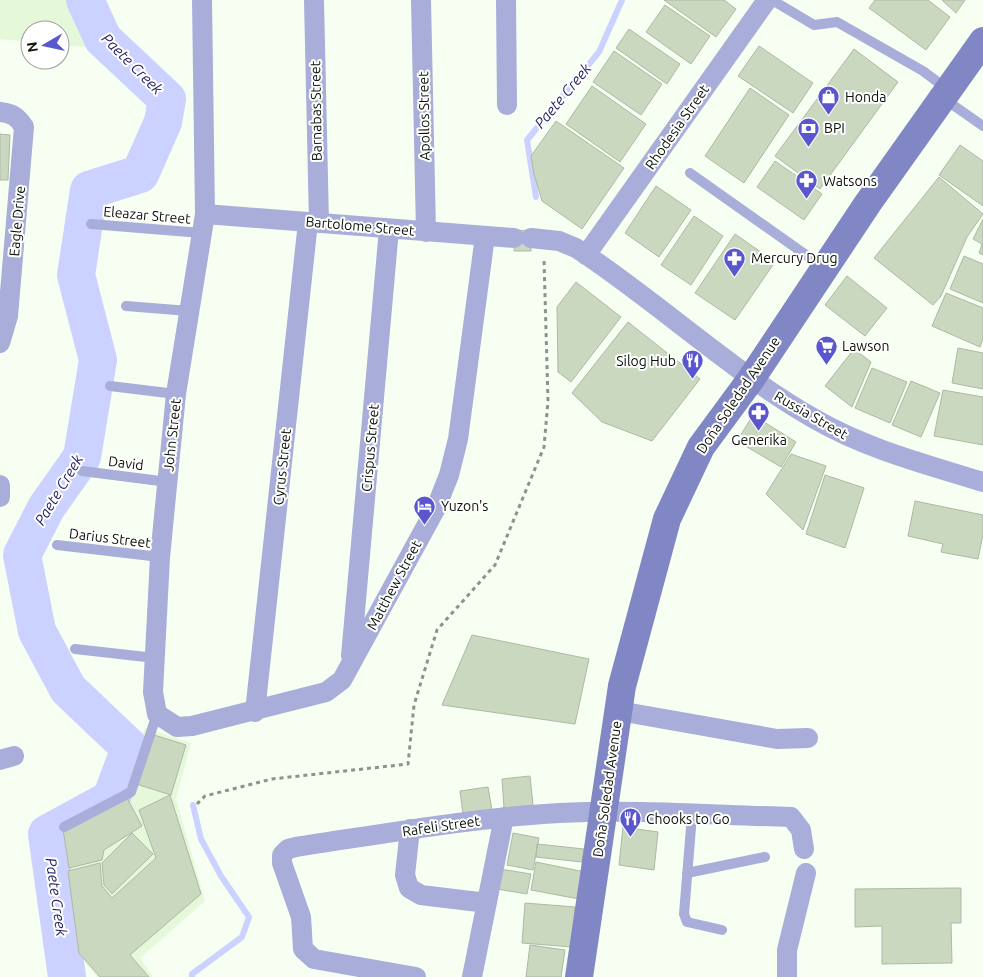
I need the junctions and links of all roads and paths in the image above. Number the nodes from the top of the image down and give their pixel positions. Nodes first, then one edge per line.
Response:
1 (202, 0) edge
2 (314, 0) edge
3 (421, 0) edge
4 (506, 0) edge
5 (767, 0) edge
6 (772, 0) edge
7 (983, 41) edge
8 (945, 93) junction
9 (507, 105) dead end
10 (0, 112) edge
11 (983, 126) edge
12 (690, 173) dead end
13 (205, 214) junction
14 (314, 222) junction
15 (91, 224) dead end
16 (389, 229) junction
17 (426, 232) junction
18 (202, 233) junction
19 (485, 236) junction
20 (529, 238) junction
21 (8, 245) edge
22 (586, 255) junction
23 (824, 268) junction
24 (126, 306) dead end
25 (189, 311) junction
26 (0, 343) edge
27 (751, 379) junction
28 (110, 386) dead end
29 (176, 394) junction
30 (82, 471) dead end
31 (168, 482) junction
32 (983, 482) edge
33 (0, 486) edge
34 (0, 497) edge
35 (56, 545) dead end
36 (160, 557) junction
37 (75, 649) dead end
38 (155, 658) junction
39 (351, 666) junction
40 (618, 710) junction
41 (255, 712) junction
42 (157, 714) junction
43 (808, 738) dead end
44 (197, 804) dead end
45 (604, 812) junction
46 (692, 815) junction
47 (504, 817) junction
48 (64, 827) dead end
49 (410, 830) junction
50 (804, 849) dead end
51 (765, 857) dead end
52 (687, 873) junction
53 (806, 873) dead end
54 (486, 903) junction
55 (722, 930) dead end
56 (372, 974) edge
57 (416, 977) edge
58 (472, 977) edge
59 (580, 977) edge
60 (788, 977) edge

1 - 13 street, John Street
2 - 14 street, Barnabas Street
3 - 17 street, Apollos Street
4 - 9 street
5 - 22 street, Rhodesia Street
6 - 8 lane
7 - 8 main road, Doña Soledad Avenue
8 - 11 lane
8 - 23 main road, Doña Soledad Avenue
10 - 21 street, Eagle Drive
12 - 23 lane
13 - 14 street, Bartolome Street
13 - 18 street, John Street
14 - 16 street, Bartolome Street
14 - 41 street, Cyrus Street
15 - 18 lane, Eleazar Street
16 - 17 street, Bartolome Street
16 - 39 street, Crispus Street
17 - 19 street, Bartolome Street
18 - 25 street, John Street
19 - 20 street, Bartolome Street
19 - 39 street, Matthew Street
20 - 22 street, Bartolome Street
20 - 44 path
21 - 26 street, Eagle Drive
22 - 27 street, Russia Street
23 - 27 main road, Doña Soledad Avenue
24 - 25 lane
25 - 29 street, John Street
27 - 32 street, Russia Street
27 - 40 main road, Doña Soledad Avenue
28 - 29 lane
29 - 31 street, John Street
30 - 31 lane, David
31 - 36 street, John Street
33 - 34 street
35 - 36 lane, Darius Street
36 - 38 street, John Street
37 - 38 lane
38 - 42 street, John Street
39 - 41 street, Matthew Street
40 - 43 street
40 - 45 main road, Doña Soledad Avenue
41 - 42 street, Matthew Street
42 - 48 lane, John Street
45 - 46 street, Rafeli Street
45 - 47 street, Rafeli Street
45 - 59 main road, Doña Soledad Avenue
46 - 50 street, Rafeli Street
46 - 52 lane
47 - 49 street, Rafeli Street
47 - 54 street
49 - 54 street
49 - 56 street, Rafeli Street
51 - 52 lane
52 - 55 lane
53 - 60 street
54 - 58 street
56 - 57 street

